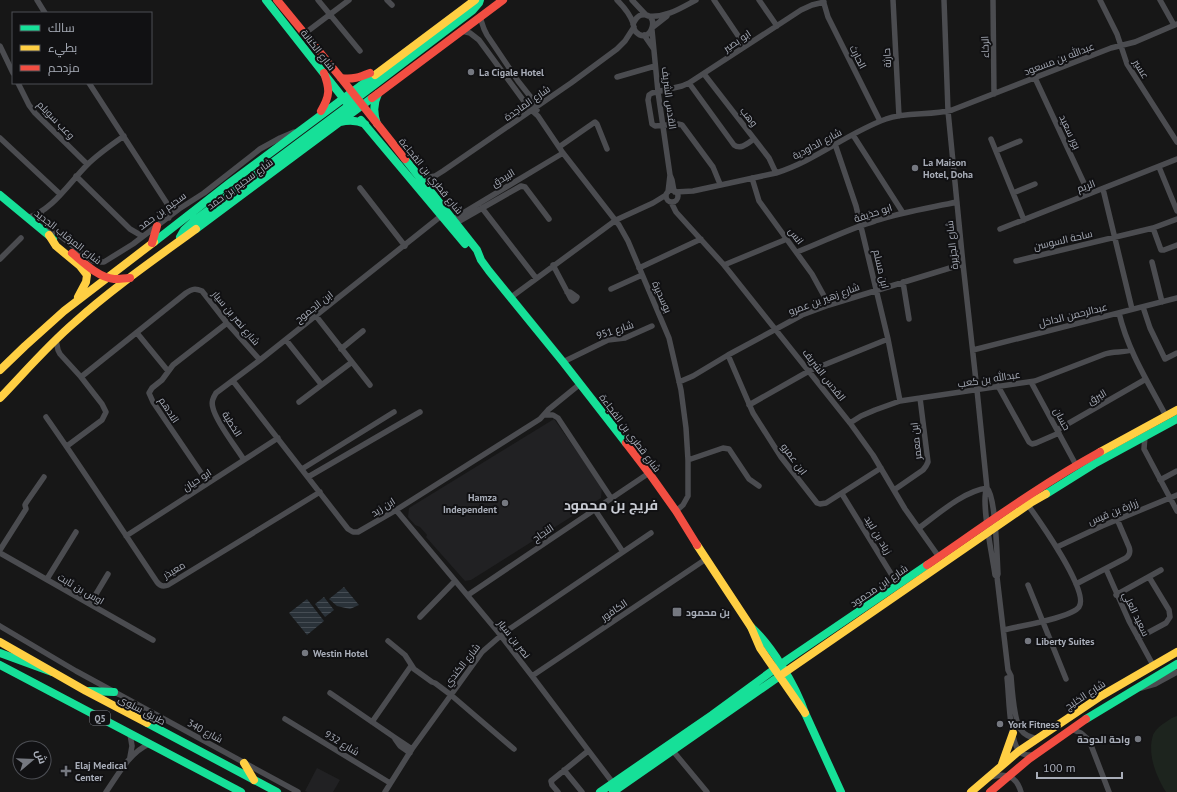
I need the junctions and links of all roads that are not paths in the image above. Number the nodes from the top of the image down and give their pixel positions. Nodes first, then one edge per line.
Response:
1 (37, 0) edge
2 (266, 0) edge
3 (318, 0) edge
4 (349, 0) edge
5 (387, 0) edge
6 (475, 0) edge
7 (480, 0) edge
8 (494, 0) edge
9 (503, 0) edge
10 (617, 0) edge
11 (632, 0) edge
12 (696, 0) edge
13 (714, 0) edge
14 (759, 0) edge
15 (893, 0) edge
16 (944, 0) edge
17 (993, 0) edge
18 (1100, 0) edge
19 (1160, 0) edge
20 (823, 1) edge
21 (275, 4) edge
22 (392, 5) dead end
23 (44, 12) edge
24 (672, 12) junction
25 (330, 14) junction
26 (482, 15) junction
27 (647, 16) junction
28 (1175, 24) edge
29 (633, 25) junction
30 (777, 26) junction
31 (652, 29) junction
32 (461, 31) junction
33 (304, 34) junction
34 (644, 35) junction
35 (1121, 45) junction
36 (745, 46) junction
37 (0, 48) edge
38 (653, 48) junction
39 (360, 51) dead end
40 (501, 56) junction
41 (495, 60) junction
42 (655, 66) junction
43 (381, 70) junction
44 (12, 71) edge
45 (324, 73) junction
46 (704, 74) junction
47 (616, 77) dead end
48 (341, 78) junction
49 (1035, 78) junction
50 (18, 84) edge
51 (90, 84) edge
52 (690, 84) junction
53 (524, 87) junction
54 (381, 90) junction
55 (516, 90) junction
56 (658, 92) junction
57 (994, 94) junction
58 (354, 95) junction
59 (344, 98) junction
60 (362, 105) junction
61 (352, 109) junction
62 (534, 109) junction
63 (948, 111) junction
64 (899, 116) junction
65 (317, 118) junction
66 (880, 121) junction
67 (340, 122) junction
68 (365, 124) junction
69 (377, 124) junction
70 (663, 126) junction
71 (302, 130) junction
72 (853, 135) junction
73 (124, 136) junction
74 (0, 138) edge
75 (754, 139) junction
76 (991, 139) dead end
77 (1020, 141) dead end
78 (1177, 142) edge
79 (835, 144) junction
80 (559, 147) junction
81 (607, 149) dead end
82 (996, 151) junction
83 (563, 153) junction
84 (1177, 159) edge
85 (87, 164) junction
86 (1159, 167) junction
87 (776, 173) junction
88 (670, 175) junction
89 (76, 176) junction
90 (752, 178) junction
91 (420, 179) junction
92 (720, 184) junction
93 (1035, 184) dead end
94 (360, 188) dead end
95 (1103, 189) junction
96 (675, 191) junction
97 (693, 191) junction
98 (1013, 193) junction
99 (60, 194) junction
100 (667, 194) junction
101 (1089, 194) junction
102 (0, 195) edge
103 (674, 200) junction
104 (957, 202) junction
105 (653, 203) junction
106 (168, 205) junction
107 (482, 208) junction
108 (179, 209) junction
109 (1177, 210) edge
110 (41, 212) junction
111 (903, 213) junction
112 (441, 216) junction
113 (27, 218) junction
114 (169, 218) junction
115 (549, 219) dead end
116 (1177, 219) edge
117 (616, 220) junction
118 (1024, 220) junction
119 (454, 221) junction
120 (157, 226) junction
121 (861, 226) junction
122 (1153, 228) junction
123 (130, 229) junction
124 (1000, 229) dead end
125 (49, 235) junction
126 (142, 236) junction
127 (21, 238) dead end
128 (1115, 238) junction
129 (701, 239) junction
130 (787, 239) junction
131 (179, 241) junction
132 (152, 243) junction
133 (133, 244) junction
134 (1177, 245) edge
135 (405, 246) junction
136 (797, 252) junction
137 (0, 259) edge
138 (481, 260) junction
139 (1016, 261) dead end
140 (1152, 262) dead end
141 (963, 264) junction
142 (553, 265) junction
143 (724, 265) junction
144 (639, 268) junction
145 (642, 275) junction
146 (107, 277) junction
147 (130, 278) junction
148 (536, 278) junction
149 (904, 282) junction
150 (611, 289) dead end
151 (876, 290) junction
152 (567, 292) dead end
153 (510, 298) junction
154 (1177, 298) edge
155 (77, 300) junction
156 (1162, 302) junction
157 (829, 305) junction
158 (1144, 306) junction
159 (1132, 309) junction
160 (1119, 313) junction
161 (316, 316) junction
162 (909, 319) dead end
163 (227, 323) junction
164 (652, 326) dead end
165 (774, 329) junction
166 (363, 331) dead end
167 (137, 333) junction
168 (888, 339) junction
169 (56, 340) junction
170 (286, 340) junction
171 (341, 349) junction
172 (973, 350) junction
173 (1131, 350) junction
174 (1177, 353) edge
175 (42, 354) junction
176 (60, 354) junction
177 (728, 355) junction
178 (260, 360) junction
179 (352, 362) junction
180 (563, 362) junction
181 (168, 371) junction
182 (809, 371) junction
183 (0, 374) edge
184 (81, 377) junction
185 (1146, 379) junction
186 (233, 381) junction
187 (679, 382) junction
188 (1031, 382) junction
189 (321, 384) junction
190 (580, 384) junction
191 (370, 385) dead end
192 (998, 386) junction
193 (977, 390) junction
194 (0, 398) edge
195 (920, 398) junction
196 (900, 401) junction
197 (299, 402) dead end
198 (749, 405) junction
199 (1177, 410) edge
200 (394, 412) dead end
201 (420, 412) dead end
202 (544, 415) junction
203 (1166, 416) junction
204 (46, 417) dead end
205 (1177, 419) edge
206 (850, 423) junction
207 (1058, 431) junction
208 (1145, 436) junction
209 (278, 438) junction
210 (1133, 443) junction
211 (67, 446) junction
212 (1144, 449) junction
213 (244, 460) junction
214 (688, 460) junction
215 (1076, 465) junction
216 (881, 468) junction
217 (302, 469) junction
218 (1177, 471) edge
219 (649, 473) junction
220 (44, 477) dead end
221 (309, 479) junction
222 (1160, 480) junction
223 (208, 483) junction
224 (759, 486) dead end
225 (987, 488) junction
226 (894, 490) junction
227 (320, 492) junction
228 (842, 494) junction
229 (1177, 496) edge
230 (612, 498) junction
231 (1170, 499) junction
232 (1028, 505) junction
233 (396, 510) junction
234 (595, 510) junction
235 (676, 511) junction
236 (1177, 511) edge
237 (1117, 519) junction
238 (991, 525) junction
239 (919, 528) junction
240 (76, 532) dead end
241 (651, 533) dead end
242 (126, 536) junction
243 (1057, 548) junction
244 (0, 552) edge
245 (623, 552) junction
246 (939, 556) junction
247 (706, 559) junction
248 (1106, 569) junction
249 (1161, 570) dead end
250 (108, 574) dead end
251 (1149, 577) junction
252 (47, 579) junction
253 (455, 581) junction
254 (1075, 582) junction
255 (898, 585) junction
256 (1028, 585) dead end
257 (468, 595) junction
258 (1116, 595) junction
259 (90, 604) junction
260 (420, 616) dead end
261 (1042, 621) junction
262 (0, 626) edge
263 (1004, 630) junction
264 (500, 636) junction
265 (1138, 638) junction
266 (153, 640) dead end
267 (388, 641) dead end
268 (0, 642) edge
269 (1177, 652) edge
270 (0, 653) edge
271 (1177, 664) edge
272 (1153, 665) junction
273 (0, 666) edge
274 (411, 666) junction
275 (778, 667) junction
276 (1008, 670) junction
277 (52, 672) junction
278 (1177, 672) edge
279 (783, 675) junction
280 (532, 676) junction
281 (1066, 679) dead end
282 (767, 686) junction
283 (86, 691) junction
284 (1131, 691) junction
285 (114, 692) junction
286 (330, 693) dead end
287 (450, 696) junction
288 (797, 703) junction
289 (805, 713) junction
290 (285, 719) dead end
291 (372, 722) junction
292 (1071, 729) junction
293 (130, 734) junction
294 (1012, 734) junction
295 (1038, 739) junction
296 (149, 744) junction
297 (514, 749) dead end
298 (411, 751) junction
299 (588, 751) junction
300 (673, 751) junction
301 (1019, 751) junction
302 (1035, 755) junction
303 (130, 758) junction
304 (244, 763) junction
305 (1002, 765) junction
306 (564, 770) junction
307 (1009, 776) junction
308 (988, 777) junction
309 (254, 780) junction
310 (390, 783) junction
311 (613, 783) junction
312 (106, 792) edge
313 (241, 792) edge
314 (277, 792) edge
315 (298, 792) edge
316 (386, 792) edge
317 (558, 792) edge
318 (582, 792) edge
319 (600, 792) edge
320 (613, 792) edge
321 (706, 792) edge
322 (841, 792) edge
323 (971, 792) edge
324 (990, 792) edge
325 (1021, 792) edge
326 (1109, 792) edge

1 - 23 street
2 - 21 main road, شارع الكنانة
3 - 25 street
4 - 25 street
5 - 22 street
6 - 43 main road, شارع سحيم بن حمد
7 - 58 main road
8 - 26 main road
9 - 26 main road, شارع سحيم بن حمد
10 - 29 street
11 - 27 street
12 - 24 street
13 - 36 street
14 - 30 street
15 - 64 street, حارثة
16 - 63 street, شارع الجزيرة
17 - 57 street, الرخاء
18 - 35 street, عسير
19 - 28 street
20 - 30 street, ابو بصير
20 - 66 street, الحارث
21 - 33 main road, شارع الكنانة
21 - 45 main road, شارع الكنانة
24 - 27 street
24 - 31 street
25 - 33 street
25 - 39 street
26 - 32 main road, شارع سحيم بن حمد
26 - 40 street, بوسديرة
27 - 29 street
27 - 31 street
28 - 35 street, عبدالله بن مسعود
29 - 34 street
29 - 62 street, شارع الماجدة
30 - 36 street, ابو بصير
31 - 34 street
31 - 38 street, القدس الشريف
32 - 41 street, بوسديرة
32 - 54 main road, شارع سحيم بن حمد
33 - 48 main road, شارع الكنانة
34 - 38 street, القدس الشريف
35 - 49 street, عبدالله بن مسعود
35 - 78 street, عسير
36 - 46 street, ابو بصير
37 - 44 street
38 - 42 street, القدس الشريف
40 - 41 street
40 - 53 street, بوسديرة
41 - 55 street, بوسديرة
42 - 47 street
42 - 56 street, القدس الشريف
43 - 48 main road
43 - 58 main road, شارع سحيم بن حمد
45 - 59 main road, شارع الكنانة
45 - 65 main road
46 - 52 street, ابو بصير
46 - 75 street, وهب
48 - 58 main road, شارع الكنانة
49 - 57 street, عبدالله بن مسعود
49 - 101 street, بور سعيد
50 - 85 street, وعب سويلم
51 - 73 street
52 - 56 street, ابو بصير
52 - 75 street
53 - 55 street
53 - 62 street, بوسديرة
54 - 60 main road, شارع سحيم بن حمد
54 - 69 main road
55 - 62 street, بوسديرة
56 - 70 street, القدس الشريف
56 - 70 street
57 - 63 street, عبدالله بن مسعود
58 - 59 main road, شارع سحيم بن حمد
58 - 60 main road, شارع الكنانة
58 - 61 main road
59 - 61 main road, شارع الكنانة
59 - 65 main road, شارع سحيم بن حمد
60 - 61 main road, شارع سحيم بن حمد
60 - 69 main road, شارع قطري بن الفجاءة
61 - 67 main road, شارع سحيم بن حمد
61 - 68 main road, شارع قطري بن الفجاءة
61 - 131 main road
62 - 80 street, بوسديرة
62 - 91 street, شارع الماجدة
63 - 64 street, شارع الداودية
63 - 104 street, شارع الجزيرة
64 - 66 street, شارع الداودية
65 - 71 main road, شارع سحيم بن حمد
66 - 72 street, شارع الداودية
67 - 68 main road
67 - 131 main road, شارع سحيم بن حمد
68 - 112 main road, شارع قطري بن الفجاءة
69 - 91 main road, شارع قطري بن الفجاءة
70 - 88 street, القدس الشريف
70 - 92 street
71 - 108 street, سحيم بن حمد
71 - 132 main road, شارع سحيم بن حمد
72 - 79 street, شارع الداودية
72 - 111 street
73 - 85 street
73 - 106 street
74 - 99 street
75 - 87 street, وهب
76 - 82 street
77 - 82 street
79 - 87 street, شارع الداودية
79 - 121 street, ابن مسلم
80 - 81 street
80 - 83 street, بوسديرة
82 - 98 street
83 - 117 street, بوسديرة
83 - 119 street, البيدق
84 - 86 street, الريم
85 - 89 street
86 - 95 street, الريم
86 - 109 street
87 - 90 street, شارع الداودية
88 - 96 street, القدس الشريف
88 - 100 street, القدس الشريف
89 - 99 street
89 - 123 street
90 - 92 street, شارع الداودية
90 - 130 street, انس
91 - 119 main road, شارع قطري بن الفجاءة
92 - 97 street, شارع الداودية
93 - 98 street
94 - 135 street
95 - 101 street, الريم
95 - 128 street
96 - 97 street, شارع الداودية
96 - 100 street, شارع الداودية
96 - 103 street, القدس الشريف
97 - 103 street, شارع الداودية
98 - 118 street
99 - 110 street
100 - 103 street
100 - 105 street, شارع الداودية
101 - 118 street, الريم
102 - 113 main road, شارع المرقاب الجديد
103 - 105 street, شارع الداودية
103 - 129 street, القدس الشريف
104 - 111 street, ابو حذيفة
104 - 141 street, شارع الجزيرة
105 - 117 street, شارع الداودية
106 - 108 street
106 - 114 street
107 - 115 street
107 - 119 street
107 - 148 street
108 - 114 street, سحيم بن حمد
110 - 113 street
110 - 133 street, سحيم بن حمد
111 - 121 street, ابو حذيفة
112 - 135 street, ابن الجموح
112 - 138 main road, شارع قطري بن الفجاءة
113 - 125 main road, شارع المرقاب الجديد
114 - 120 street, سحيم بن حمد
116 - 122 street, ساحة السوسن
117 - 142 street, شارع الداودية
117 - 144 street, بوسديرة
118 - 124 street, الريم
119 - 138 main road, شارع قطري بن الفجاءة
120 - 126 street, سحيم بن حمد
120 - 132 main road
121 - 136 street, ابو حذيفة
121 - 151 street, ابن مسلم
122 - 128 street, ساحة السوسن
122 - 134 street
123 - 126 street
123 - 133 street
125 - 146 main road, شارع المرقاب الجديد
125 - 155 main road
126 - 133 street, سحيم بن حمد
127 - 137 street
128 - 139 street, ساحة السوسن
128 - 159 street
129 - 143 street, القدس الشريف
129 - 144 street
130 - 136 street, انس
130 - 143 street
131 - 147 main road, شارع سحيم بن حمد
132 - 146 main road, شارع سحيم بن حمد
135 - 161 street, ابن الجموح
136 - 157 street, انس
138 - 153 main road, شارع قطري بن الفجاءة
140 - 156 street
141 - 149 street, شارع زهير بن عمرو
141 - 172 street, شارع الجزيرة
142 - 148 street, شارع الداودية
142 - 152 street
143 - 165 street, القدس الشريف
144 - 145 street, بوسديرة
145 - 150 street
145 - 187 street, بوسديرة
146 - 147 main road, شارع المرقاب الجديد
146 - 155 main road, شارع سحيم بن حمد
147 - 169 main road, شارع سحيم بن حمد
148 - 153 street, شارع الداودية
149 - 151 street, شارع زهير بن عمرو
149 - 162 street
151 - 157 street, شارع زهير بن عمرو
151 - 168 street, ابن مسلم
153 - 180 main road, شارع قطري بن الفجاءة
154 - 156 street, عبدالرحمن الداخل
155 - 183 main road, شارع سحيم بن حمد
156 - 158 street, عبدالرحمن الداخل
157 - 165 street, شارع زهير بن عمرو
158 - 159 street, عبدالرحمن الداخل
158 - 174 street
159 - 160 street, عبدالرحمن الداخل
160 - 172 street, عبدالرحمن الداخل
160 - 173 street
161 - 170 street, ابن الجموح
161 - 171 street
163 - 167 street, شارع نصر بن سيار
163 - 178 street, شارع نصر بن سيار
163 - 181 street, الادهم
164 - 180 street, شارع 951
165 - 177 street, شارع زهير بن عمرو
165 - 182 street, القدس الشريف
166 - 171 street
167 - 181 street
167 - 184 street
168 - 182 street
168 - 196 street, ابن مسلم
169 - 175 main road, شارع سحيم بن حمد
169 - 176 street
170 - 178 street, ابن الجموح
170 - 189 street
171 - 179 street
172 - 193 street, شارع الجزيرة
173 - 185 street
173 - 188 street, عبدالله بن كعب
175 - 176 street
175 - 194 main road, شارع سحيم بن حمد
176 - 184 street
177 - 187 street, شارع زهير بن عمرو
177 - 198 street, ابن عمرو
178 - 186 street, ابن الجموح
179 - 189 street
179 - 191 street
180 - 190 main road, شارع قطري بن الفجاءة
181 - 223 street, الادهم
182 - 198 street
182 - 206 street, القدس الشريف
184 - 211 street
185 - 203 street
185 - 207 street, البرق
186 - 209 street, ابن زيد
186 - 213 street, الخطية
187 - 214 street, بوسديرة
188 - 192 street, عبدالله بن كعب
188 - 207 street, حسان
189 - 197 street
190 - 202 street, ابن زيد
190 - 219 main road, شارع قطري بن الفجاءة
192 - 193 street, عبدالله بن كعب
192 - 207 street, البرق
193 - 195 street, عبدالله بن كعب
193 - 225 street, شارع الجزيرة
195 - 196 street, عبدالله بن كعب
195 - 226 street, ابن معمر
196 - 206 street, عبدالله بن كعب
198 - 228 street, ابن عمرو
199 - 203 main road, شارع ابن محمود
200 - 217 street
201 - 221 street
202 - 230 street
202 - 233 street, ابن زيد
203 - 215 main road, شارع ابن محمود
204 - 211 street, معيذر
205 - 208 main road, شارع ابن محمود
206 - 216 street, القدس الشريف
207 - 215 street, حسان
208 - 210 main road, شارع ابن محمود
208 - 212 street
209 - 213 street, ابو حيان
209 - 217 street, ابن زيد
210 - 212 street
210 - 232 main road, شارع ابن محمود
211 - 242 street, معيذر
212 - 222 street
213 - 223 street, ابو حيان
214 - 224 street
214 - 235 street, بوسديرة
215 - 238 main road, شارع ابن محمود
216 - 226 street, القدس الشريف
216 - 228 street, ابن عمرو
217 - 221 street, ابن زيد
218 - 222 street
219 - 230 street, النجاح
219 - 235 main road, شارع قطري بن الفجاءة
220 - 244 street
221 - 227 street, ابن زيد
222 - 231 street
223 - 242 street, ابو حيان
225 - 238 street, شارع الجزيرة
225 - 239 street
226 - 239 street, القدس الشريف
227 - 233 street, ابن زيد
227 - 242 street, معيذر
228 - 255 street, زياد بن لبيد
229 - 231 street, زرارة بن قيس
230 - 234 street, النجاح
231 - 236 street
231 - 237 street, زرارة بن قيس
232 - 238 main road, شارع ابن محمود
232 - 243 street
233 - 253 street, نصر بن سيار
234 - 245 street
234 - 257 street, النجاح
235 - 247 main road, شارع قطري بن الفجاءة
237 - 243 street, زرارة بن قيس
237 - 248 street
238 - 246 main road, شارع ابن محمود
238 - 263 street, شارع الجزيرة
238 - 279 main road, شارع ابن محمود
239 - 246 street, القدس الشريف
240 - 252 street
241 - 245 street, شارع الكندي
243 - 254 street
244 - 252 street, اوس بن ثابت
245 - 264 street, شارع الكندي
246 - 255 main road, شارع ابن محمود
247 - 275 main road, شارع قطري بن الفجاءة
247 - 280 street, الكافور
248 - 254 street
248 - 258 street, سعيد العلي
249 - 251 street
250 - 259 street
251 - 258 street
251 - 265 street
252 - 259 street, اوس بن ثابت
253 - 257 street, نصر بن سيار
253 - 260 street
254 - 261 street
255 - 275 main road, شارع ابن محمود
256 - 261 street
257 - 264 street, نصر بن سيار
258 - 265 street, سعيد العلي
259 - 266 street, اوس بن ثابت
261 - 263 street
261 - 281 street
262 - 285 street, شارع 340
263 - 276 street, شارع الجزيرة
264 - 280 street, نصر بن سيار
264 - 287 street, شارع الكندي
265 - 272 street, سعيد العلي
267 - 274 street
268 - 277 main road, طريق سلوى / Q5
269 - 272 main road, شارع الخليج
270 - 277 main road
271 - 284 main road, شارع الخليج
272 - 295 main road, شارع الخليج
273 - 293 main road, Q5
274 - 287 street
274 - 291 street
275 - 279 main road, شارع قطري بن الفجاءة
275 - 311 main road, شارع ابن محمود
276 - 294 street, شارع الجزيرة
276 - 295 street, شارع الجزيرة
277 - 283 main road, طريق سلوى / Q5
278 - 284 street, شارع الخليج
279 - 282 main road, شارع ابن محمود
279 - 288 main road, شارع قطري بن الفجاءة
279 - 289 main road, شارع قطري بن الفجاءة
280 - 299 street, نصر بن سيار
282 - 288 main road
282 - 300 main road, شارع ابن محمود
283 - 285 main road
283 - 309 main road, طريق سلوى / Q5
284 - 292 main road, شارع الخليج
285 - 304 street, شارع 340
286 - 291 street
287 - 297 street
287 - 298 street, شارع الكندي
288 - 289 main road, شارع قطري بن الفجاءة
289 - 322 main road, شارع قطري بن الفجاءة
290 - 310 street, شارع 932
291 - 298 street
292 - 302 main road, شارع الخليج
292 - 326 street
293 - 296 main road, Q5
293 - 303 street
294 - 301 street, شارع الجزيرة
294 - 305 main road
295 - 301 main road, شارع الخليج
296 - 303 street
296 - 313 main road, Q5
298 - 310 street, شارع الكندي
299 - 306 street
299 - 311 street, نصر بن سيار
300 - 320 main road, شارع ابن محمود
300 - 321 street
301 - 302 street
301 - 305 main road, شارع الخليج
302 - 307 main road, شارع الخليج
303 - 312 street
304 - 309 main road
304 - 315 street, شارع 340
305 - 308 main road, شارع الخليج
306 - 317 street
306 - 318 street
307 - 308 street
307 - 324 main road, شارع الخليج
307 - 325 street
308 - 323 main road, شارع الخليج
309 - 314 main road, طريق سلوى / Q5
310 - 316 street, شارع الكندي
311 - 319 main road, شارع ابن محمود

